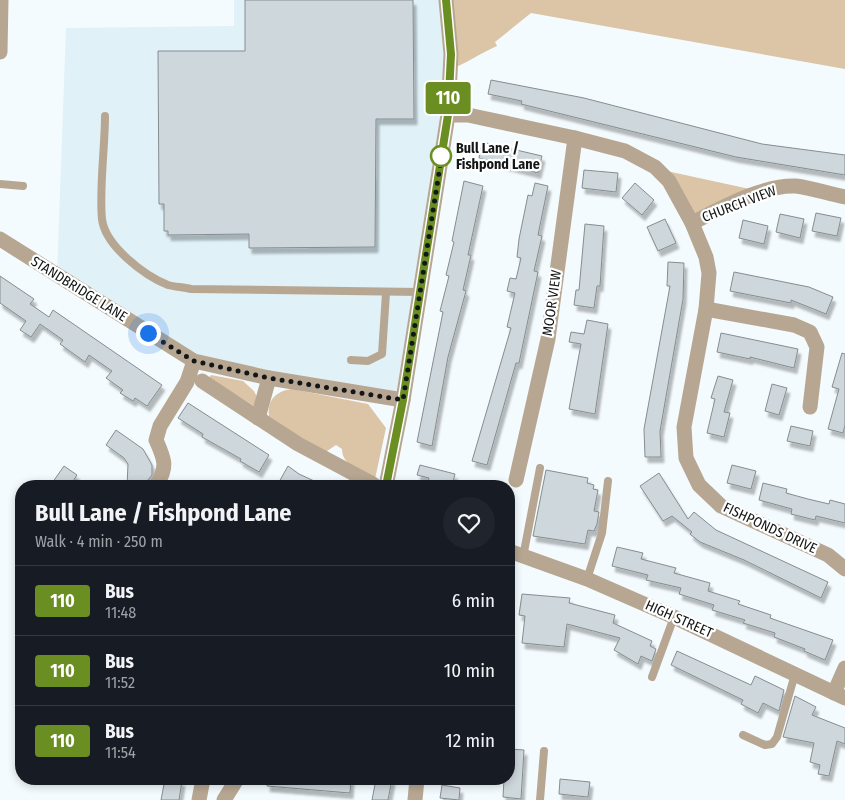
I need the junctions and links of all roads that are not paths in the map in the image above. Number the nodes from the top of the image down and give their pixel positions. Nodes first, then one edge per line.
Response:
1 (2, 0) edge
2 (446, 0) edge
3 (0, 52) edge
4 (448, 115) junction
5 (106, 116) dead end
6 (575, 138) junction
7 (0, 184) edge
8 (23, 186) dead end
9 (845, 197) edge
10 (692, 223) junction
11 (0, 239) edge
12 (386, 292) junction
13 (420, 292) junction
14 (706, 309) junction
15 (351, 360) dead end
16 (194, 361) junction
17 (269, 378) junction
18 (202, 380) dead end
19 (403, 400) junction
20 (810, 409) dead end
21 (258, 418) junction
22 (540, 468) dead end
23 (514, 470) dead end
24 (160, 480) edge
25 (371, 480) edge
26 (380, 480) edge
27 (608, 481) dead end
28 (516, 554) edge
29 (845, 567) edge
30 (587, 579) junction
31 (674, 617) junction
32 (845, 668) edge
33 (794, 674) junction
34 (652, 677) dead end
35 (840, 696) edge
36 (743, 735) dead end
37 (544, 751) dead end
38 (202, 785) edge
39 (233, 785) edge
40 (416, 785) edge
41 (200, 798) edge
42 (219, 800) edge
43 (224, 800) edge
44 (414, 800) edge
45 (540, 800) edge

1 - 3 street
2 - 4 street
4 - 6 street, FISHPONDS DRIVE
4 - 13 street
5 - 12 lane
6 - 10 street, FISHPONDS DRIVE
6 - 23 street, MOOR VIEW
7 - 8 lane
9 - 10 street, CHURCH VIEW
10 - 14 street, FISHPONDS DRIVE
11 - 16 street, STANDBRIDGE LANE
12 - 13 lane
12 - 15 lane
13 - 19 street
14 - 20 street
14 - 29 street, FISHPONDS DRIVE
16 - 17 street, STANDBRIDGE LANE
16 - 24 street
17 - 19 street, STANDBRIDGE LANE
17 - 21 street
18 - 21 street
19 - 26 street
21 - 25 street
22 - 28 lane
27 - 30 lane
28 - 30 street, HIGH STREET
30 - 31 street, HIGH STREET
31 - 33 street, HIGH STREET
31 - 34 lane
32 - 35 street
33 - 35 street, HIGH STREET
33 - 36 lane
37 - 45 lane
38 - 41 street
39 - 43 street
40 - 44 street
41 - 42 street

